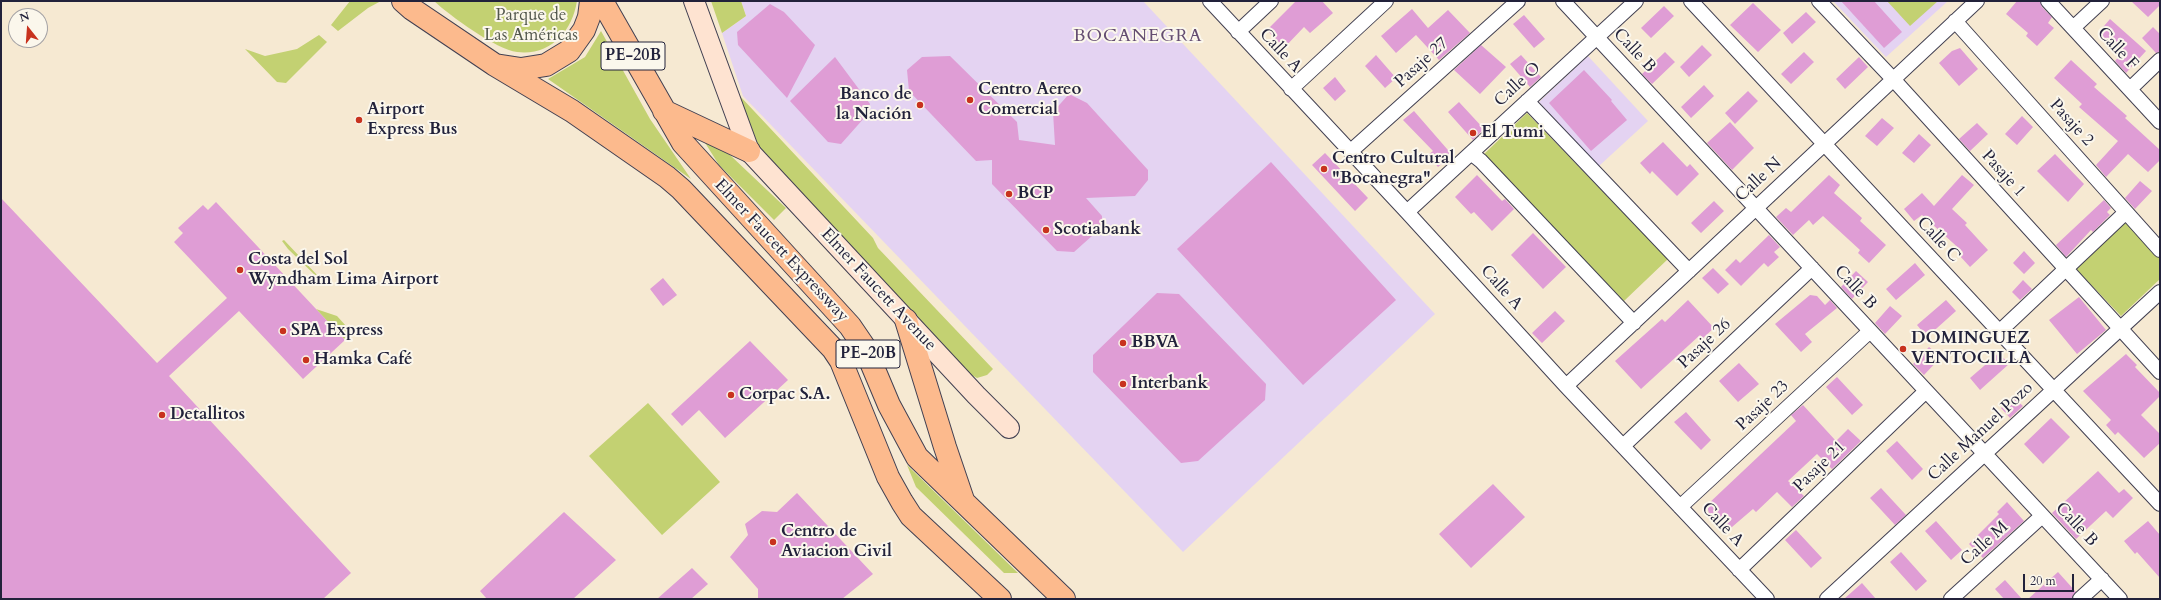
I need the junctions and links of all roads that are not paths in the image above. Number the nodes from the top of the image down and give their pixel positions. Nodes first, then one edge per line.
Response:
1 (403, 1) edge
2 (591, 1) edge
3 (602, 1) edge
4 (694, 1) edge
5 (1210, 1) edge
6 (1271, 1) edge
7 (1386, 1) edge
8 (1518, 1) edge
9 (1563, 1) edge
10 (1636, 1) edge
11 (1691, 1) edge
12 (1819, 1) edge
13 (1977, 1) edge
14 (2048, 1) edge
15 (2102, 1) edge
16 (1955, 21) junction
17 (2073, 28) junction
18 (1238, 32) junction
19 (1597, 37) junction
20 (2160, 60) edge
21 (495, 65) junction
22 (1893, 79) junction
23 (1290, 89) junction
24 (2130, 89) junction
25 (1527, 101) junction
26 (664, 111) junction
27 (2160, 122) edge
28 (1824, 144) junction
29 (749, 151) junction
30 (1351, 151) junction
31 (1471, 153) junction
32 (1756, 208) junction
33 (1407, 212) junction
34 (2126, 212) junction
35 (2160, 250) edge
36 (1812, 268) junction
37 (1689, 270) junction
38 (2066, 270) junction
39 (2160, 292) edge
40 (906, 320) junction
41 (1634, 323) junction
42 (2120, 329) junction
43 (1870, 331) junction
44 (1999, 332) junction
45 (2160, 372) edge
46 (1566, 386) junction
47 (2053, 390) junction
48 (1926, 391) junction
49 (1009, 428) dead end
50 (1623, 446) junction
51 (1985, 454) junction
52 (964, 503) junction
53 (2160, 504) edge
54 (1680, 507) junction
55 (2042, 516) junction
56 (1739, 570) junction
57 (2102, 579) junction
58 (1000, 599) edge
59 (1064, 599) edge
60 (1767, 599) edge
61 (1827, 599) edge
62 (1951, 599) edge
63 (2080, 599) edge
64 (2120, 599) edge

1 - 21 highway, PE-20B
2 - 21 highway, PE-20B
3 - 26 highway, Elmer Faucett Expressway / PE-20B
4 - 29 main road
5 - 18 street, Calle A
6 - 18 street
7 - 23 street
8 - 30 street, Pasaje 27
9 - 19 street, Calle B
10 - 19 street, Calle O
11 - 28 street, Calle C
12 - 22 street, Pasaje 1
13 - 16 street, Calle N
14 - 17 street, Calle F
15 - 17 street
16 - 22 street, Calle N
16 - 34 street, Pasaje 2
17 - 24 street, Calle F
18 - 23 street, Calle A
19 - 25 street, Calle O
19 - 32 street, Calle B
20 - 24 street
21 - 58 highway, Elmer Faucett Expressway / PE-20B
22 - 28 street, Calle N
22 - 38 street, Pasaje 1
23 - 30 street, Calle A
24 - 27 street, Calle F
25 - 31 street, Calle O
25 - 37 street
26 - 29 highway
26 - 52 highway, Elmer Faucett Expressway / PE-20B
28 - 32 street, Calle N
28 - 44 street, Calle C
29 - 40 main road, Elmer Faucett Avenue
30 - 33 street, Calle A
31 - 33 street, Calle O
31 - 41 street
32 - 36 street, Calle B
32 - 37 street, Calle N
33 - 46 street, Calle A
34 - 35 street, Pasaje 2
34 - 38 street
36 - 43 street, Calle B
36 - 50 street, Pasaje 26
37 - 41 street, Calle N
38 - 42 street, Pasaje 1
38 - 44 street
39 - 42 street, Calle Manuel Pozo
40 - 49 main road, Elmer Faucett Avenue
40 - 52 highway
41 - 46 street, Calle N
42 - 45 street, Pasaje 1
42 - 47 street, Calle Manuel Pozo
43 - 48 street, Calle B
43 - 54 street, Pasaje 23
44 - 47 street, Calle C
46 - 50 street, Calle A
47 - 51 street, Calle Manuel Pozo
47 - 53 street, Calle C
48 - 51 street, Calle B
48 - 56 street, Pasaje 21
50 - 54 street, Calle A
51 - 55 street, Calle B
51 - 61 street, Calle Manuel Pozo
52 - 59 highway, Elmer Faucett Expressway / PE-20B
54 - 56 street, Calle A
55 - 57 street, Calle B
55 - 62 street, Calle M
56 - 60 street, Calle A
57 - 63 street
57 - 64 street, Calle B

